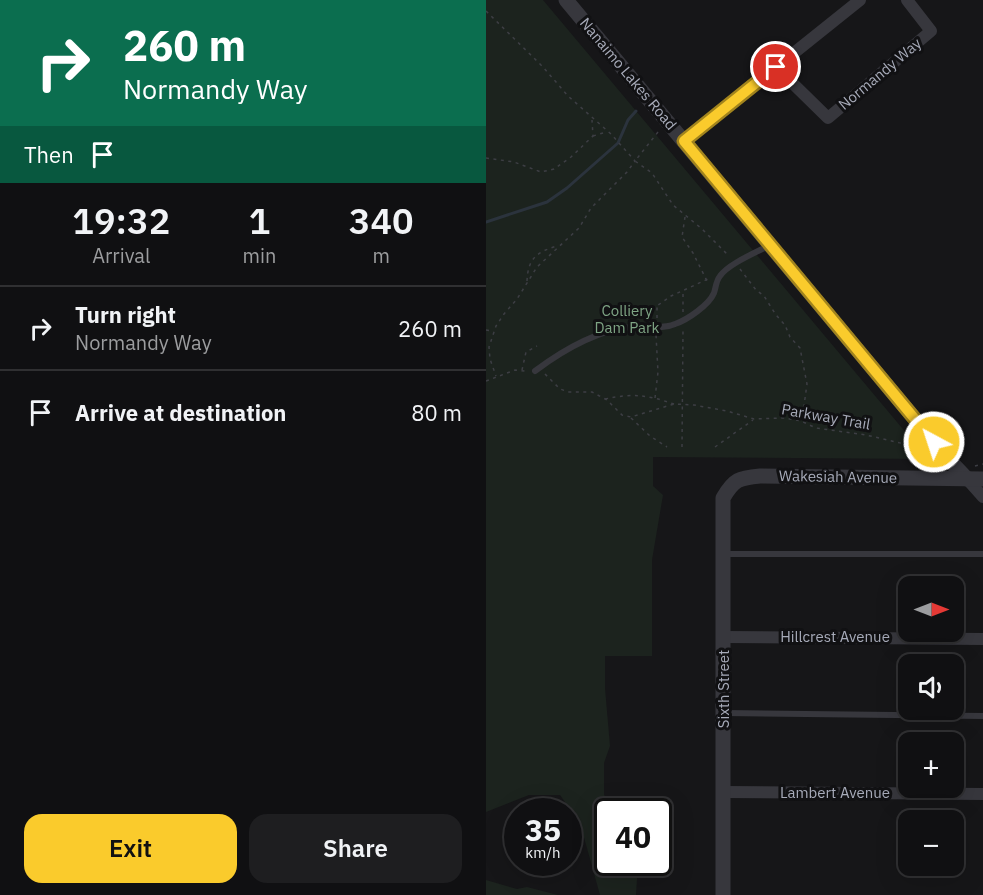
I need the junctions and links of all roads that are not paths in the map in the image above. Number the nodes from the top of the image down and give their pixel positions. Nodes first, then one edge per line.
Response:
1 (566, 0) edge
2 (860, 0) edge
3 (907, 0) edge
4 (776, 67) junction
5 (684, 141) junction
6 (771, 245) junction
7 (535, 371) road end
8 (967, 479) junction
9 (983, 479) edge
10 (731, 485) joint
11 (983, 496) edge
12 (722, 554) junction
13 (983, 554) edge
14 (724, 637) junction
15 (983, 639) edge
16 (724, 713) junction
17 (983, 716) edge
18 (724, 792) junction
19 (983, 794) edge
20 (723, 895) edge

1 - 5 street, Nanaimo Lakes Road
2 - 4 street
3 - 4 street, Normandy Way
4 - 5 street
5 - 6 street, Nanaimo Lakes Road
6 - 7 lane
6 - 8 street, Nanaimo Lakes Road
8 - 9 street, Wakesiah Avenue
8 - 10 street, Wakesiah Avenue
8 - 11 street
10 - 12 street, Sixth Street
12 - 13 lane
12 - 14 street, Sixth Street
14 - 15 street, Hillcrest Avenue
14 - 16 street, Sixth Street
16 - 17 lane
16 - 18 street, Sixth Street
18 - 19 street, Lambert Avenue
18 - 20 street, Sixth Street

